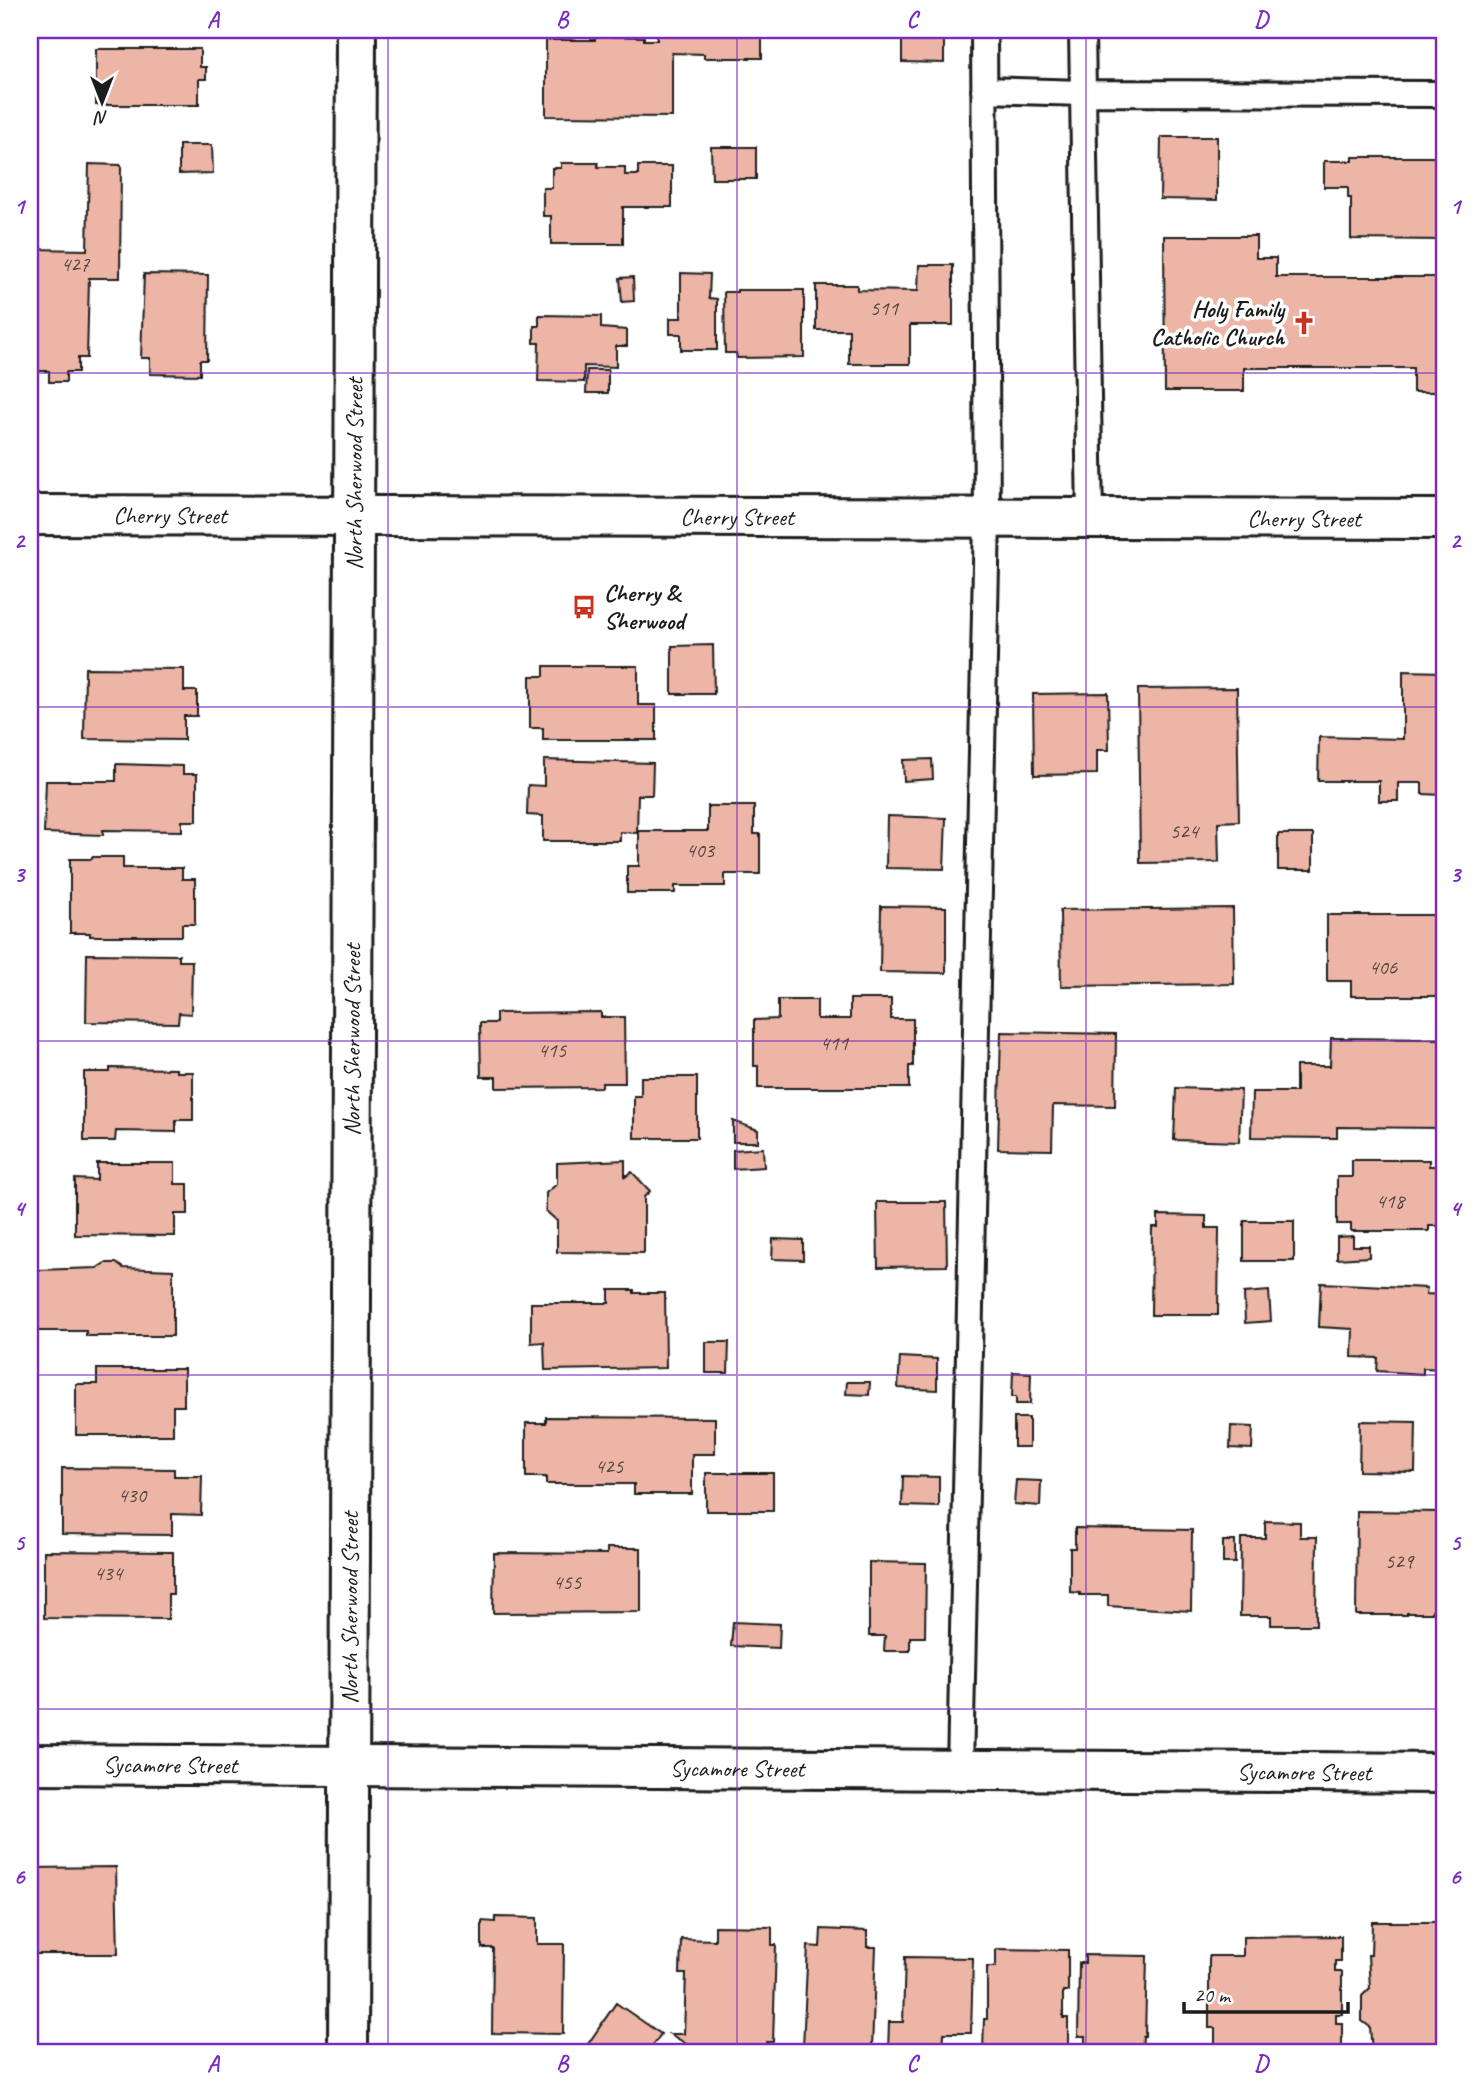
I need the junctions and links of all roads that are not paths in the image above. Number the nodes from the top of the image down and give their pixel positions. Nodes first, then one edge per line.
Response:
1 (356, 30) edge
2 (984, 30) edge
3 (1082, 30) edge
4 (984, 90) junction
5 (1083, 93) junction
6 (1444, 94) edge
7 (30, 515) edge
8 (355, 516) junction
9 (1090, 518) junction
10 (986, 519) junction
11 (1444, 519) edge
12 (30, 1764) edge
13 (349, 1765) junction
14 (960, 1769) junction
15 (1444, 1773) edge
16 (348, 2052) edge

1 - 8 street, North Sherwood Street
2 - 4 lane
3 - 5 lane
4 - 5 lane
4 - 10 lane
5 - 6 lane
5 - 9 lane
7 - 8 street, Cherry Street
8 - 10 street, Cherry Street
8 - 13 street, North Sherwood Street
9 - 10 street, Cherry Street
9 - 11 street, Cherry Street
10 - 14 lane
12 - 13 street, Sycamore Street
13 - 14 street, Sycamore Street
13 - 16 street, North Sherwood Street
14 - 15 street, Sycamore Street

